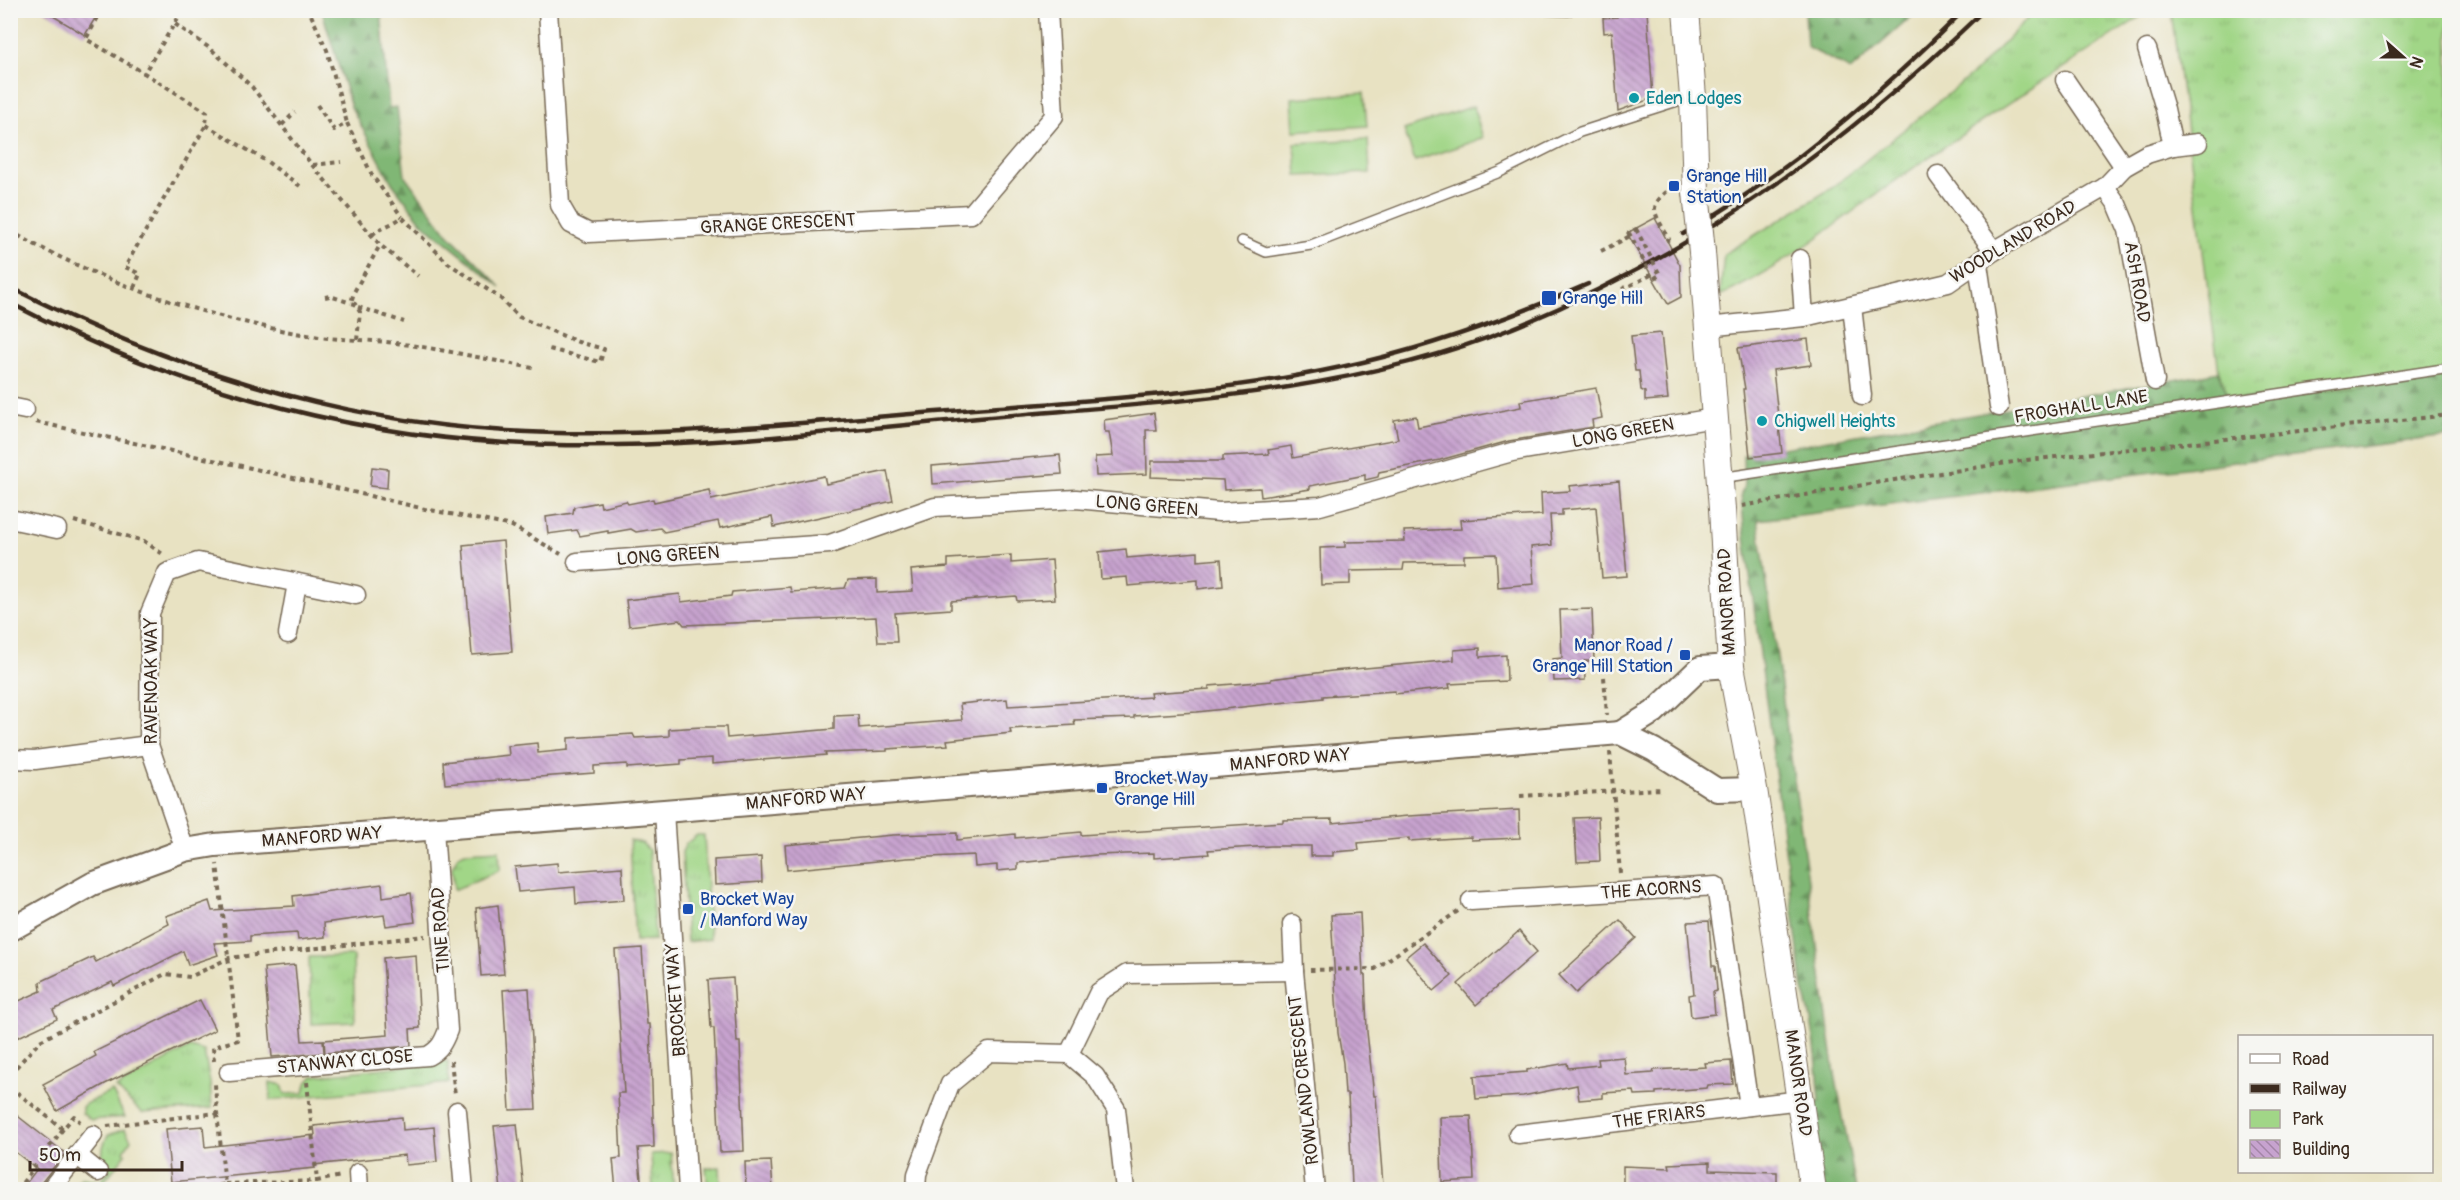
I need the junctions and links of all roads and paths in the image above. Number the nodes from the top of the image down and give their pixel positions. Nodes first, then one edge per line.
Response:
1 (102, 10) edge
2 (183, 10) edge
3 (549, 10) edge
4 (1048, 10) edge
5 (1545, 10) edge
6 (1686, 10) edge
7 (1568, 11) edge
8 (311, 15) dead end
9 (175, 24) junction
10 (2147, 49) dead end
11 (144, 73) junction
12 (2065, 81) dead end
13 (1693, 97) junction
14 (317, 105) dead end
15 (295, 112) dead end
16 (347, 123) junction
17 (282, 124) junction
18 (206, 125) junction
19 (2198, 143) dead end
20 (2172, 146) junction
21 (341, 162) dead end
22 (312, 165) junction
23 (2124, 167) junction
24 (1938, 175) dead end
25 (300, 186) dead end
26 (2105, 187) junction
27 (402, 217) junction
28 (10, 231) edge
29 (372, 236) junction
30 (1630, 236) junction
31 (1242, 241) dead end
32 (380, 245) junction
33 (1601, 251) dead end
34 (1994, 251) junction
35 (1800, 258) dead end
36 (1978, 264) junction
37 (1651, 275) junction
38 (418, 276) dead end
39 (134, 288) junction
40 (1622, 289) dead end
41 (325, 297) dead end
42 (351, 303) junction
43 (1852, 306) junction
44 (357, 307) junction
45 (1804, 317) junction
46 (404, 322) dead end
47 (1707, 327) junction
48 (357, 340) junction
49 (545, 348) dead end
50 (2450, 368) edge
51 (533, 369) dead end
52 (2155, 381) dead end
53 (1862, 396) dead end
54 (1999, 407) dead end
55 (18, 409) edge
56 (2450, 415) edge
57 (1714, 418) junction
58 (1718, 478) junction
59 (1722, 509) junction
60 (10, 519) edge
61 (57, 529) joint
62 (577, 562) joint
63 (182, 567) junction
64 (297, 583) junction
65 (356, 595) dead end
66 (288, 634) dead end
67 (1731, 666) junction
68 (1604, 677) dead end
69 (1614, 733) junction
70 (148, 745) junction
71 (10, 759) edge
72 (1662, 789) dead end
73 (1754, 789) junction
74 (1613, 791) junction
75 (1520, 796) dead end
76 (664, 811) junction
77 (434, 829) junction
78 (215, 845) junction
79 (185, 850) junction
80 (1621, 892) junction
81 (1471, 902) joint
82 (1292, 924) dead end
83 (10, 930) edge
84 (441, 934) junction
85 (228, 958) junction
86 (1294, 971) junction
87 (448, 1030) junction
88 (1069, 1054) junction
89 (306, 1066) junction
90 (222, 1073) junction
91 (10, 1074) edge
92 (10, 1087) edge
93 (1801, 1100) junction
94 (1749, 1106) junction
95 (457, 1111) joint
96 (217, 1113) junction
97 (63, 1129) junction
98 (1518, 1134) dead end
99 (93, 1136) junction
100 (77, 1155) junction
101 (98, 1172) dead end
102 (317, 1181) junction
103 (358, 1181) edge
104 (225, 1184) junction
105 (17, 1190) edge
106 (50, 1190) edge
107 (202, 1190) edge
108 (464, 1190) edge
109 (688, 1190) edge
110 (916, 1190) edge
111 (1125, 1190) edge
112 (1315, 1190) edge
113 (1813, 1190) edge

1 - 11 path
2 - 9 path
3 - 4 street, GRANGE CRESCENT
5 - 7 lane
6 - 13 main road, MANOR ROAD
8 - 16 path
9 - 11 path
9 - 17 path
10 - 20 street
11 - 18 path
12 - 23 street
13 - 31 lane
13 - 47 main road, MANOR ROAD, bridge
14 - 16 path
15 - 17 path
16 - 27 path
17 - 22 path
18 - 25 path
18 - 39 path
19 - 20 street, WOODLAND ROAD
20 - 23 street, WOODLAND ROAD
21 - 22 path
22 - 29 path
23 - 26 street, WOODLAND ROAD
24 - 34 street
26 - 34 street, WOODLAND ROAD
26 - 52 street, ASH ROAD
27 - 29 path
27 - 49 path
28 - 39 path
29 - 32 path
30 - 33 path
30 - 37 path, bridge
30 - 37 path, bridge
32 - 38 path
32 - 42 path
34 - 36 street, WOODLAND ROAD
35 - 45 street
36 - 43 street, WOODLAND ROAD
36 - 54 street
37 - 40 path
39 - 48 path
41 - 42 path
42 - 44 path
43 - 45 street, WOODLAND ROAD
43 - 53 street
44 - 46 path
44 - 48 path
45 - 47 street, WOODLAND ROAD
47 - 57 main road, MANOR ROAD
48 - 51 path
50 - 58 lane, FROGHALL LANE
55 - 62 path
56 - 59 path
57 - 58 main road, MANOR ROAD
57 - 62 street, LONG GREEN
58 - 59 main road, MANOR ROAD
59 - 67 main road, MANOR ROAD
60 - 61 street
61 - 63 path
63 - 64 street
63 - 70 street, RAVENOAK WAY
64 - 65 street
64 - 66 street
67 - 69 street, MANFORD WAY
67 - 73 main road, MANOR ROAD
68 - 69 path
69 - 73 street
69 - 74 path
69 - 76 street, MANFORD WAY
70 - 71 street
70 - 79 street, RAVENOAK WAY
72 - 74 path
73 - 93 main road, MANOR ROAD
74 - 75 path
74 - 80 path
76 - 77 street, MANFORD WAY
76 - 109 street, BROCKET WAY
77 - 78 street, MANFORD WAY
77 - 84 street, TINE ROAD
78 - 79 street, MANFORD WAY
78 - 85 path
79 - 83 street, MANFORD WAY
80 - 81 street, THE ACORNS
80 - 94 street, THE ACORNS
81 - 86 path
82 - 86 street, ROWLAND CRESCENT
84 - 85 path
84 - 87 street, TINE ROAD
85 - 90 path
85 - 91 path
86 - 88 street, ROWLAND CRESCENT
86 - 112 street, ROWLAND CRESCENT
87 - 89 street, STANWAY CLOSE
87 - 95 path
88 - 110 street
88 - 111 street
89 - 90 street, STANWAY CLOSE
89 - 102 path
90 - 96 path
92 - 97 path
93 - 94 street, THE FRIARS
93 - 113 main road, MANOR ROAD
94 - 98 street, THE FRIARS
95 - 108 street
96 - 99 path
96 - 104 path
97 - 99 path
97 - 105 path
99 - 100 street
100 - 101 street
100 - 106 street
102 - 103 path
102 - 104 path
104 - 107 path

